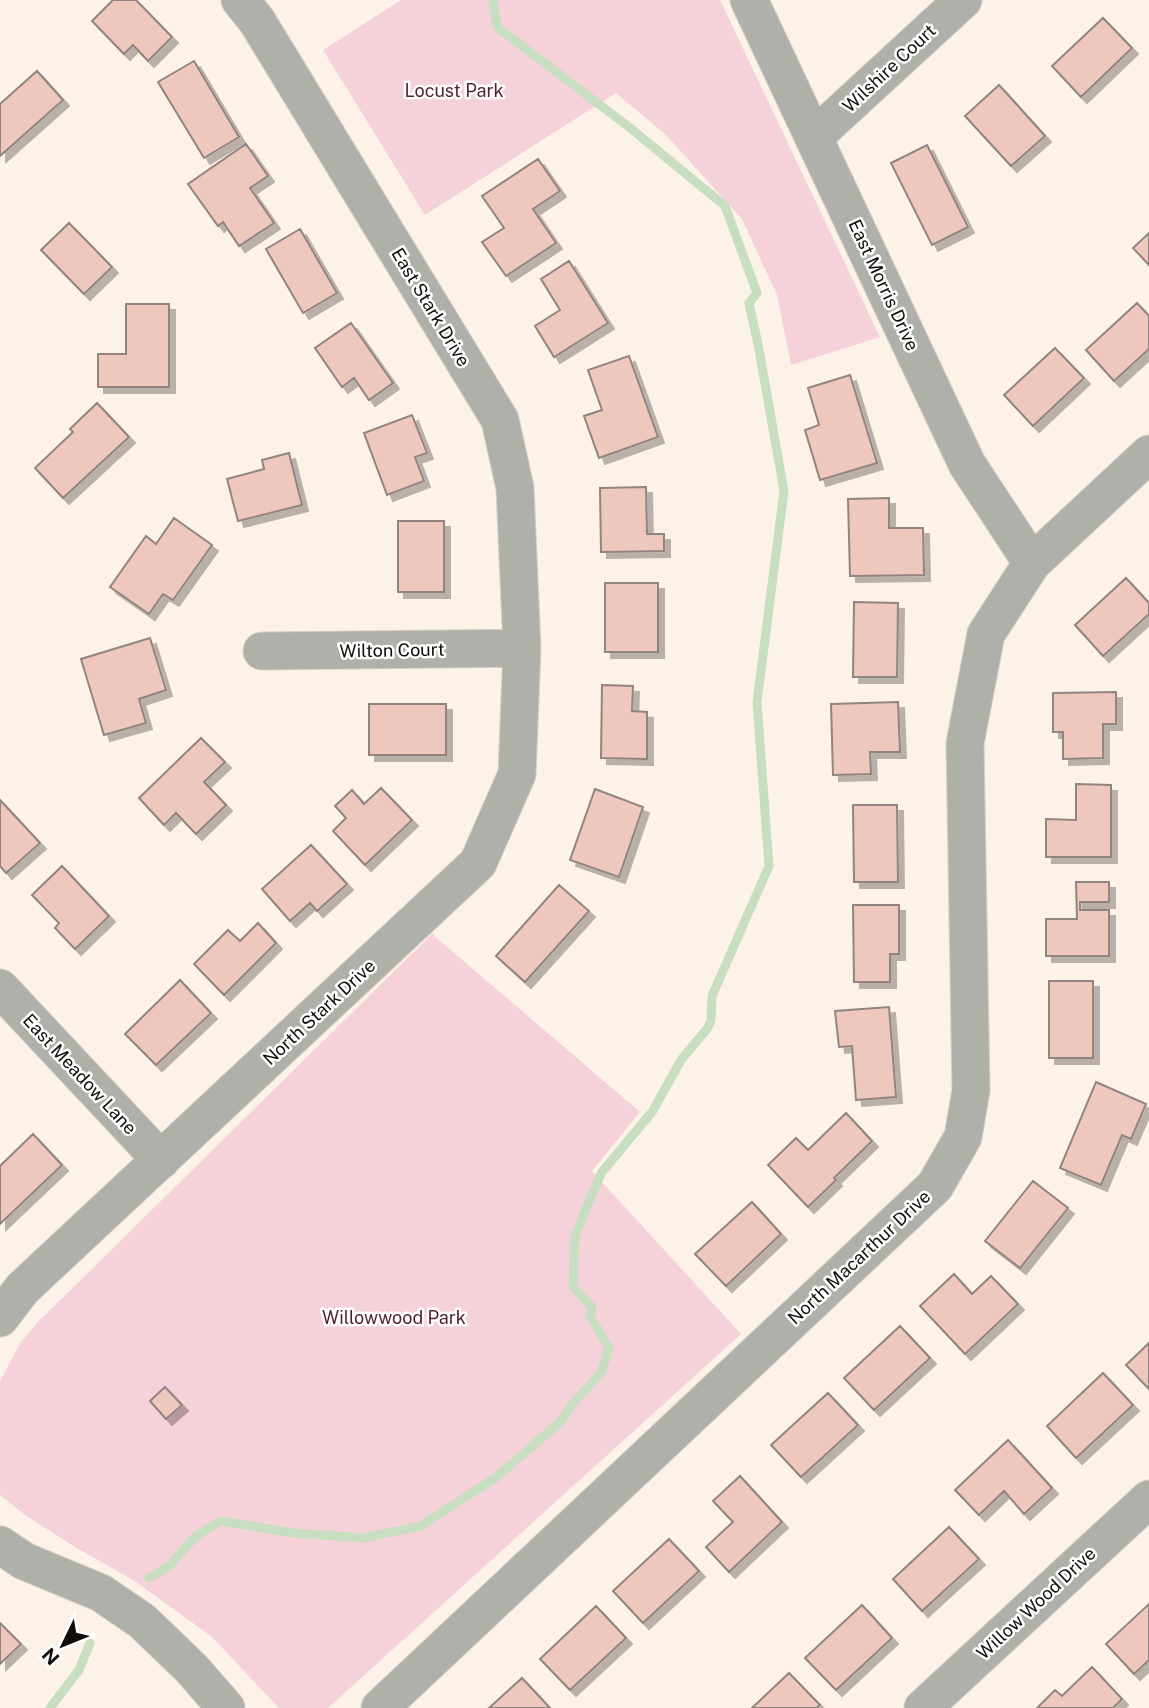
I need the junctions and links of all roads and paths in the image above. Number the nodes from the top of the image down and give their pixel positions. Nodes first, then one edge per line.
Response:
1 (240, 0) edge
2 (749, 0) edge
3 (962, 0) edge
4 (815, 136) junction
5 (1149, 454) edge
6 (1032, 563) junction
7 (523, 648) junction
8 (262, 651) dead end
9 (0, 988) edge
10 (161, 1160) junction
11 (0, 1318) edge
12 (1149, 1499) edge
13 (0, 1545) edge
14 (226, 1708) edge
15 (380, 1708) edge
16 (923, 1708) edge

1 - 7 street, East Stark Drive
2 - 4 street, East Morris Drive
3 - 4 street, Wilshire Court
4 - 6 street, East Morris Drive
5 - 6 street, North Macarthur Drive
6 - 15 street, North Macarthur Drive
7 - 8 street, Wilton Court
7 - 10 street, North Stark Drive
9 - 10 street, East Meadow Lane
10 - 11 street, North Stark Drive
12 - 16 street, Willow Wood Drive
13 - 14 street

